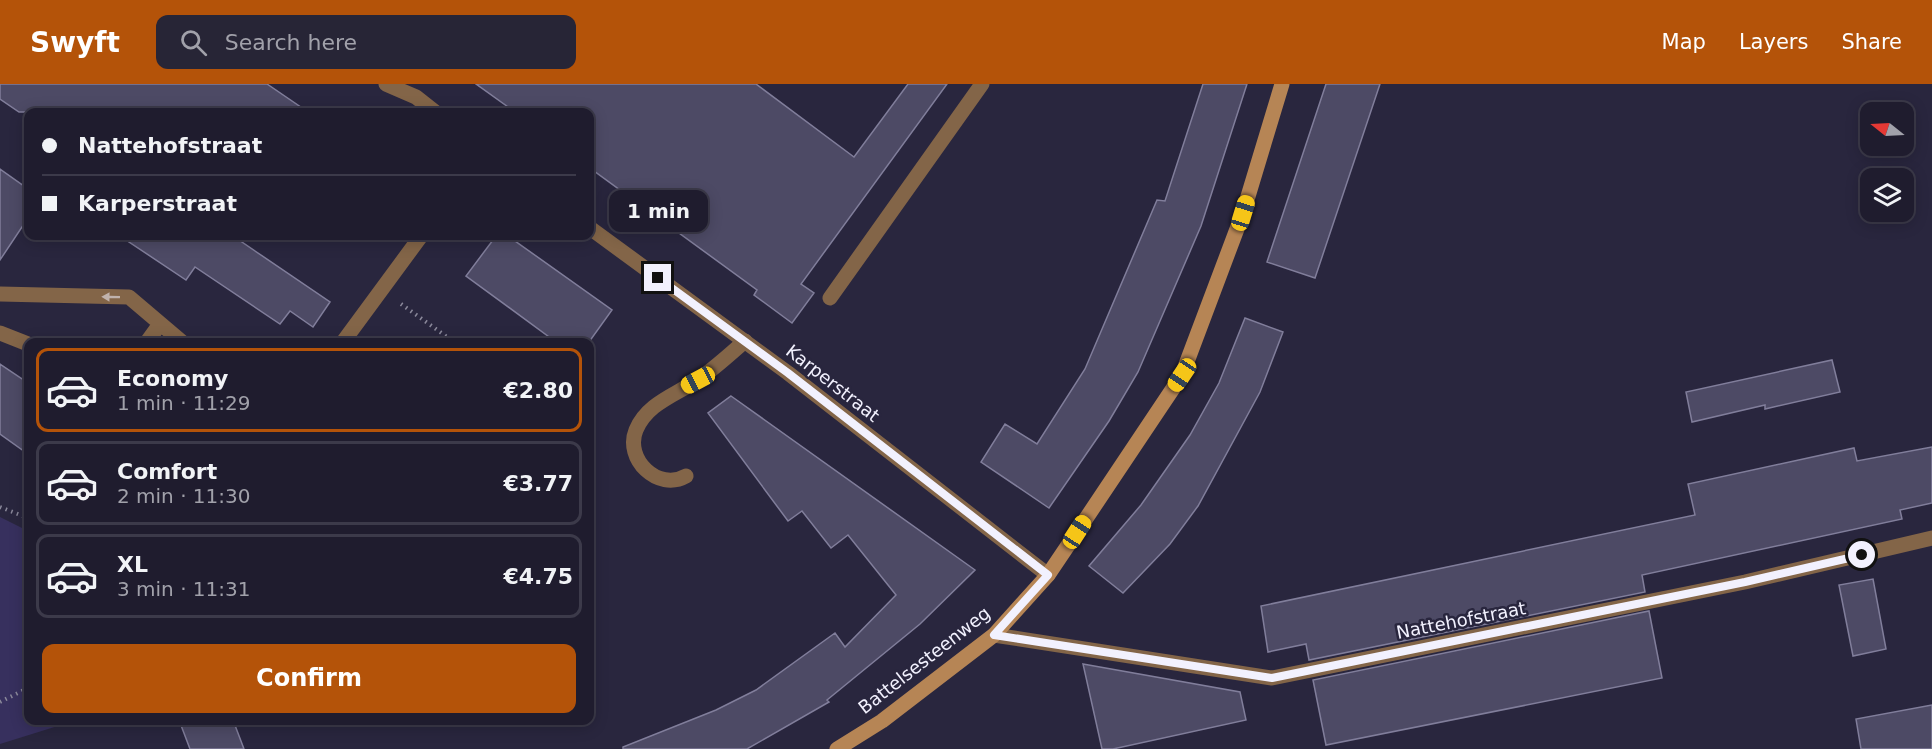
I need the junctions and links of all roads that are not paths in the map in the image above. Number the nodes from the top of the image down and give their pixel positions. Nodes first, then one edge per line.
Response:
1 (386, 84) edge
2 (982, 84) edge
3 (1282, 84) edge
4 (430, 108) edge
5 (594, 231) edge
6 (418, 240) edge
7 (0, 294) edge
8 (830, 298) dead end
9 (160, 324) junction
10 (0, 333) edge
11 (150, 338) edge
12 (177, 338) edge
13 (346, 338) edge
14 (745, 341) junction
15 (24, 343) edge
16 (686, 476) dead end
17 (1932, 538) edge
18 (1048, 575) junction
19 (994, 635) junction
20 (837, 749) edge

1 - 4 street
2 - 8 street
3 - 18 main road, Battelsesteenweg
5 - 14 street, Karperstraat
6 - 13 street
9 -> 7 street
9 - 11 street
9 - 12 street
10 - 15 street
14 - 16 street
14 - 18 street, Karperstraat
17 - 19 street, Nattehofstraat
18 - 19 main road, Battelsesteenweg
19 - 20 main road, Battelsesteenweg

